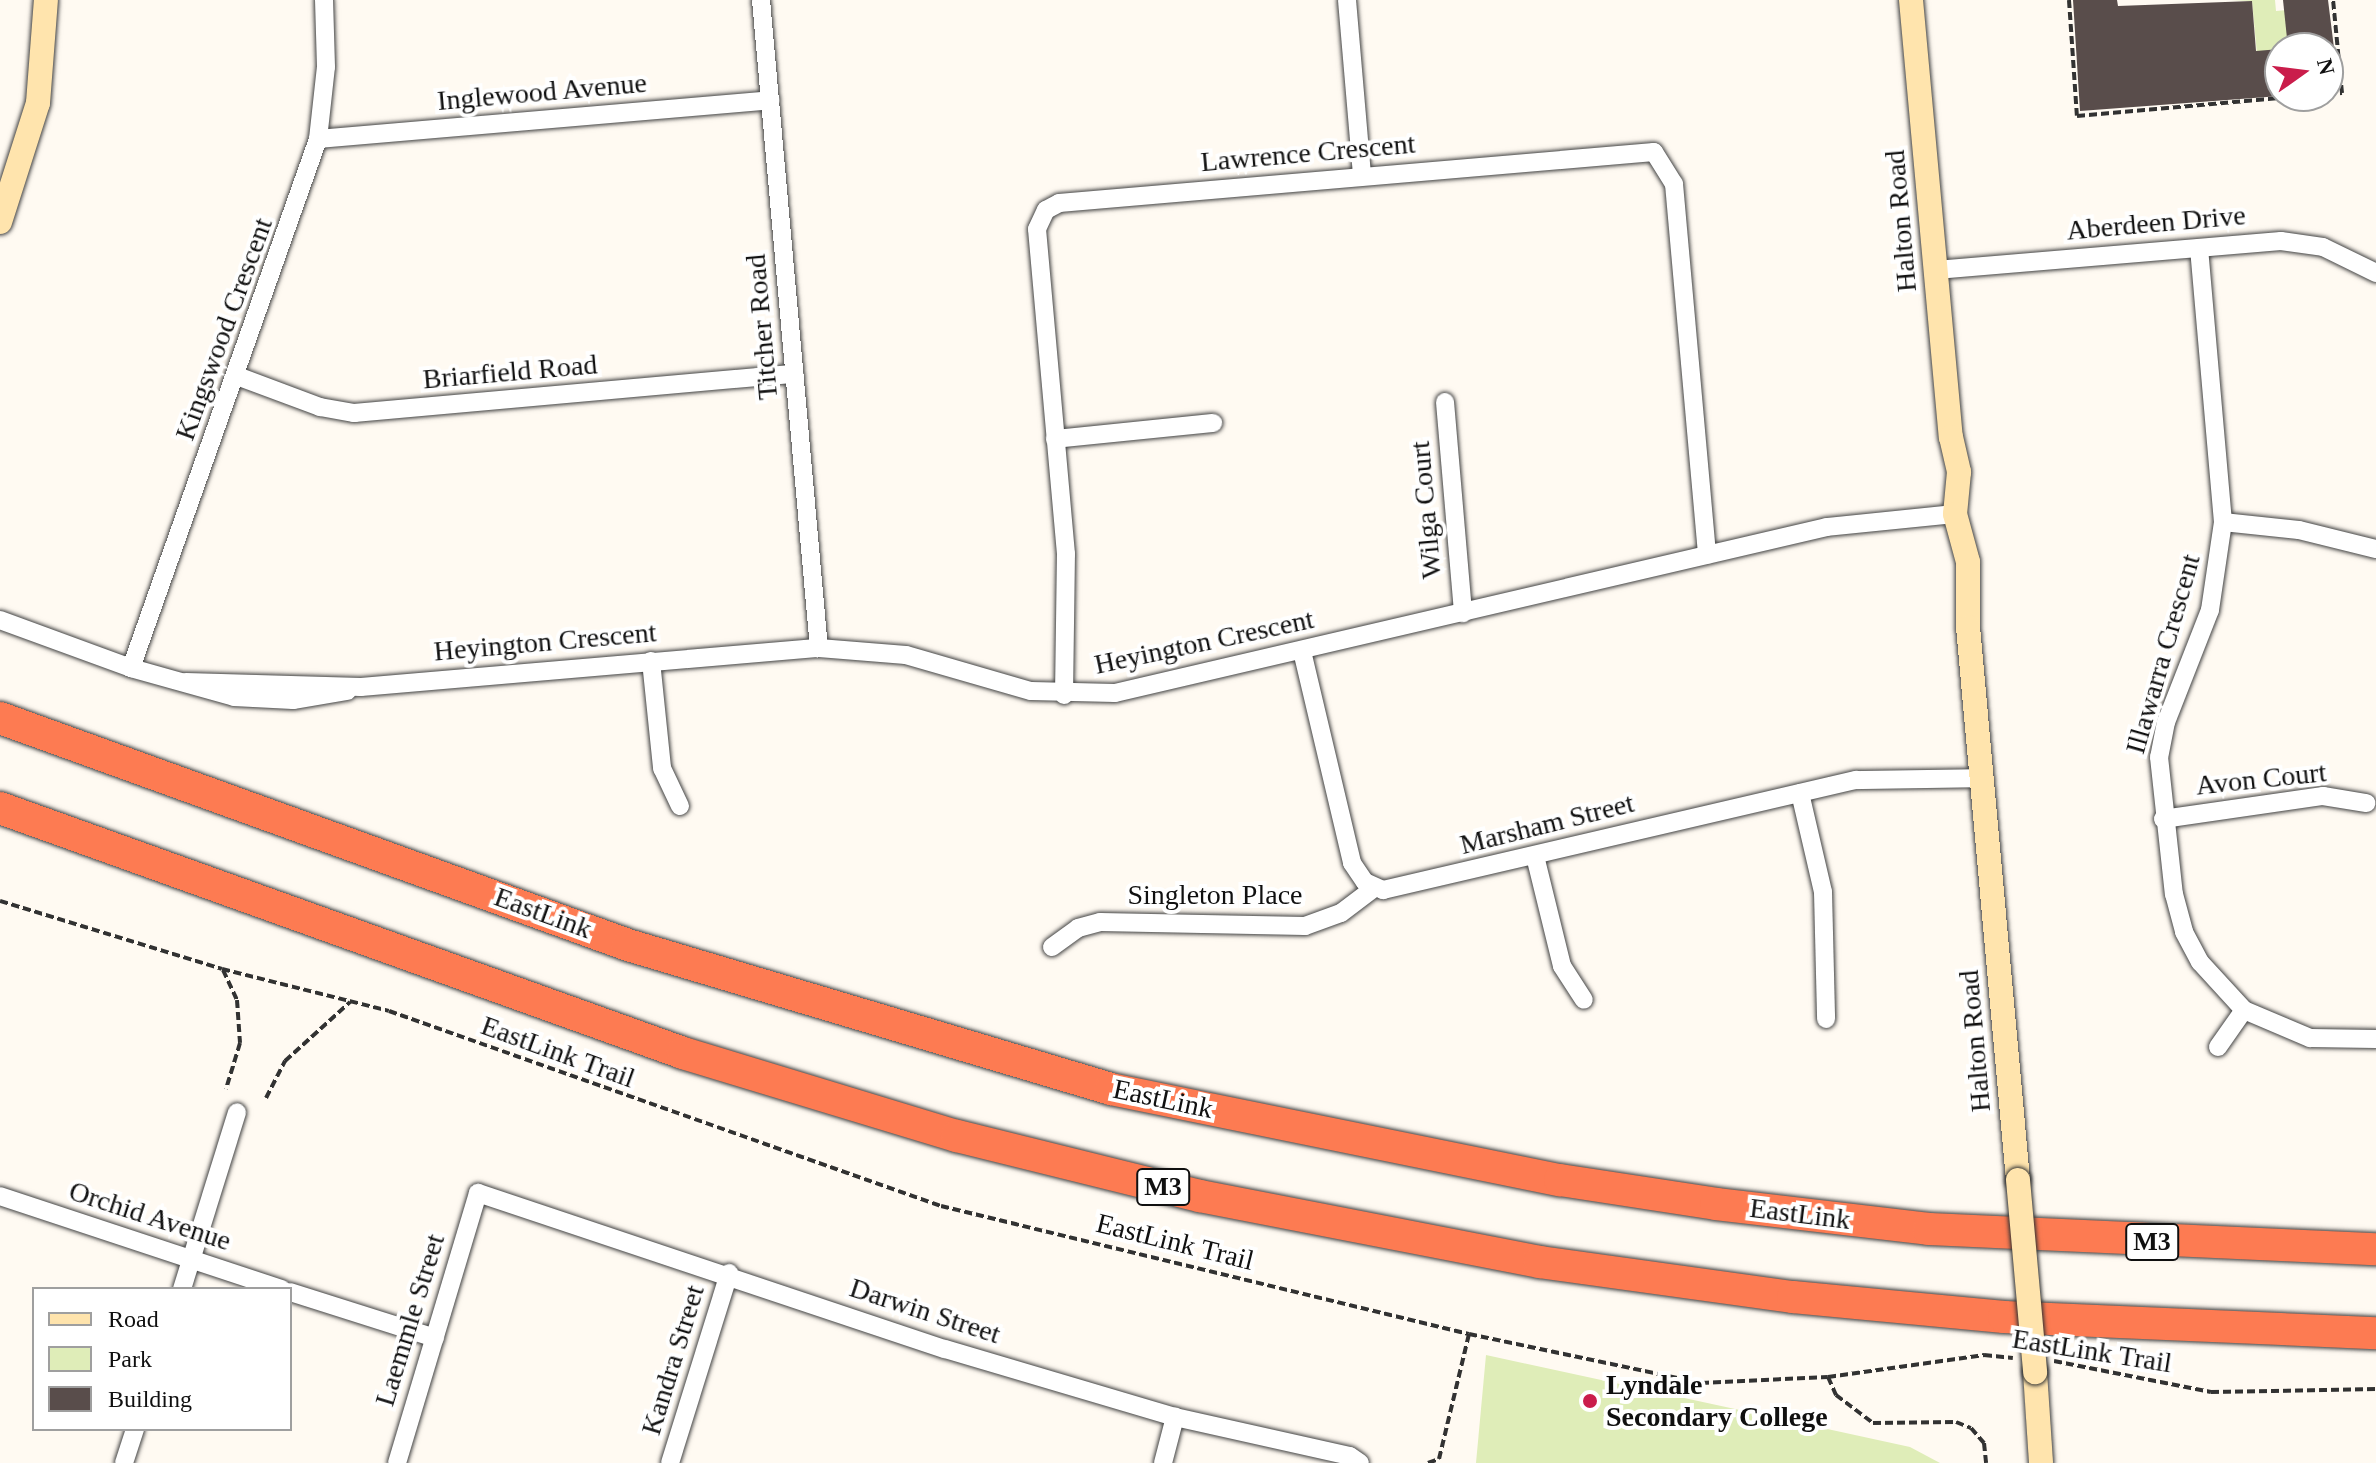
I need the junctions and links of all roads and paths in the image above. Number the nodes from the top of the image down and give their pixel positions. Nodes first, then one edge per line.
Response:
1 (46, 0) edge
2 (324, 0) edge
3 (761, 0) edge
4 (1347, 0) edge
5 (1911, 0) edge
6 (2069, 0) edge
7 (2333, 0) edge
8 (2336, 32) edge
9 (2264, 99) edge
10 (770, 100) junction
11 (318, 139) junction
12 (1362, 176) junction
13 (0, 222) edge
14 (2199, 248) junction
15 (1936, 270) junction
16 (2376, 273) edge
17 (794, 374) junction
18 (237, 376) junction
19 (1445, 402) dead end
20 (1213, 423) dead end
21 (1055, 439) junction
22 (1948, 514) junction
23 (2223, 522) junction
24 (2376, 549) edge
25 (1707, 555) junction
26 (1463, 613) junction
27 (0, 620) edge
28 (819, 648) junction
29 (1302, 651) junction
30 (651, 661) junction
31 (131, 668) junction
32 (1064, 695) junction
33 (0, 718) edge
34 (1982, 778) junction
35 (1800, 793) junction
36 (2366, 803) dead end
37 (680, 806) dead end
38 (0, 808) edge
39 (2163, 819) junction
40 (1535, 856) junction
41 (1374, 888) junction
42 (0, 901) edge
43 (1052, 947) dead end
44 (222, 969) junction
45 (1584, 1000) dead end
46 (350, 1002) junction
47 (2244, 1010) junction
48 (1826, 1019) dead end
49 (2376, 1039) edge
50 (2218, 1047) dead end
51 (226, 1089) dead end
52 (266, 1098) dead end
53 (237, 1112) dead end
54 (478, 1193) joint
55 (0, 1196) edge
56 (2376, 1249) edge
57 (192, 1260) junction
58 (729, 1273) junction
59 (183, 1287) edge
60 (276, 1287) edge
61 (292, 1293) edge
62 (2376, 1333) edge
63 (1469, 1334) junction
64 (435, 1338) junction
65 (2034, 1364) junction
66 (1828, 1377) junction
67 (2376, 1389) edge
68 (1175, 1417) junction
69 (134, 1431) edge
70 (124, 1463) edge
71 (397, 1463) edge
72 (670, 1463) edge
73 (1163, 1463) edge
74 (1360, 1463) edge
75 (1428, 1463) edge
76 (1986, 1463) edge
77 (2041, 1463) edge

1 - 13 main road
2 - 11 street, Kingswood Crescent
3 - 10 street, Titcher Road
4 - 12 street
5 - 15 main road, Halton Road
6 - 9 path
7 - 8 path
10 - 11 street, Inglewood Avenue
10 - 17 street, Titcher Road
11 - 18 street, Kingswood Crescent
12 - 21 street, Lawrence Crescent
12 - 25 street, Lawrence Crescent
14 - 15 street, Aberdeen Drive
14 - 16 street, Aberdeen Drive
14 - 23 street, Illawarra Crescent
15 - 22 main road, Halton Road
17 - 18 street, Briarfield Road
17 - 28 street, Titcher Road
18 - 31 street, Kingswood Crescent
19 - 26 street, Wilga Court
20 - 21 street
21 - 32 street, Lawrence Crescent
22 - 25 street, Heyington Crescent
22 - 34 main road, Halton Road
23 - 24 street
23 - 39 street, Illawarra Crescent
25 - 26 street, Heyington Crescent
26 - 29 street, Heyington Crescent
27 - 31 street, Heyington Crescent
28 - 30 street, Heyington Crescent
28 - 32 street, Heyington Crescent
29 - 32 street, Heyington Crescent
29 - 41 street
30 - 31 street, Heyington Crescent
30 - 37 street
33 - 56 highway, EastLink / M3
34 - 35 street, Marsham Street
34 - 65 main road, Halton Road, bridge
35 - 40 street, Marsham Street
35 - 48 street
36 - 39 street, Avon Court
38 - 62 highway, M3
39 - 47 street, Illawarra Crescent
40 - 41 street, Marsham Street
40 - 45 street
41 - 43 street, Singleton Place
42 - 44 path, EastLink Trail
44 - 46 path, EastLink Trail
44 - 51 path
46 - 52 path
46 - 63 path, EastLink Trail
47 - 49 street, Illawarra Crescent
47 - 50 street
53 - 57 street
54 - 58 street, Darwin Street
54 - 64 street, Laemmle Street
55 - 57 street, Orchid Avenue
57 - 59 street
57 - 60 street, Orchid Avenue
58 - 68 street, Darwin Street
58 - 72 street, Kandra Street
61 - 64 street
63 - 66 path, EastLink Trail
63 - 75 path
64 - 71 street, Laemmle Street
65 - 66 path, EastLink Trail
65 - 67 path, EastLink Trail
65 - 77 main road, Halton Road
66 - 76 path
68 - 73 street
68 - 74 street, Darwin Street
69 - 70 street

